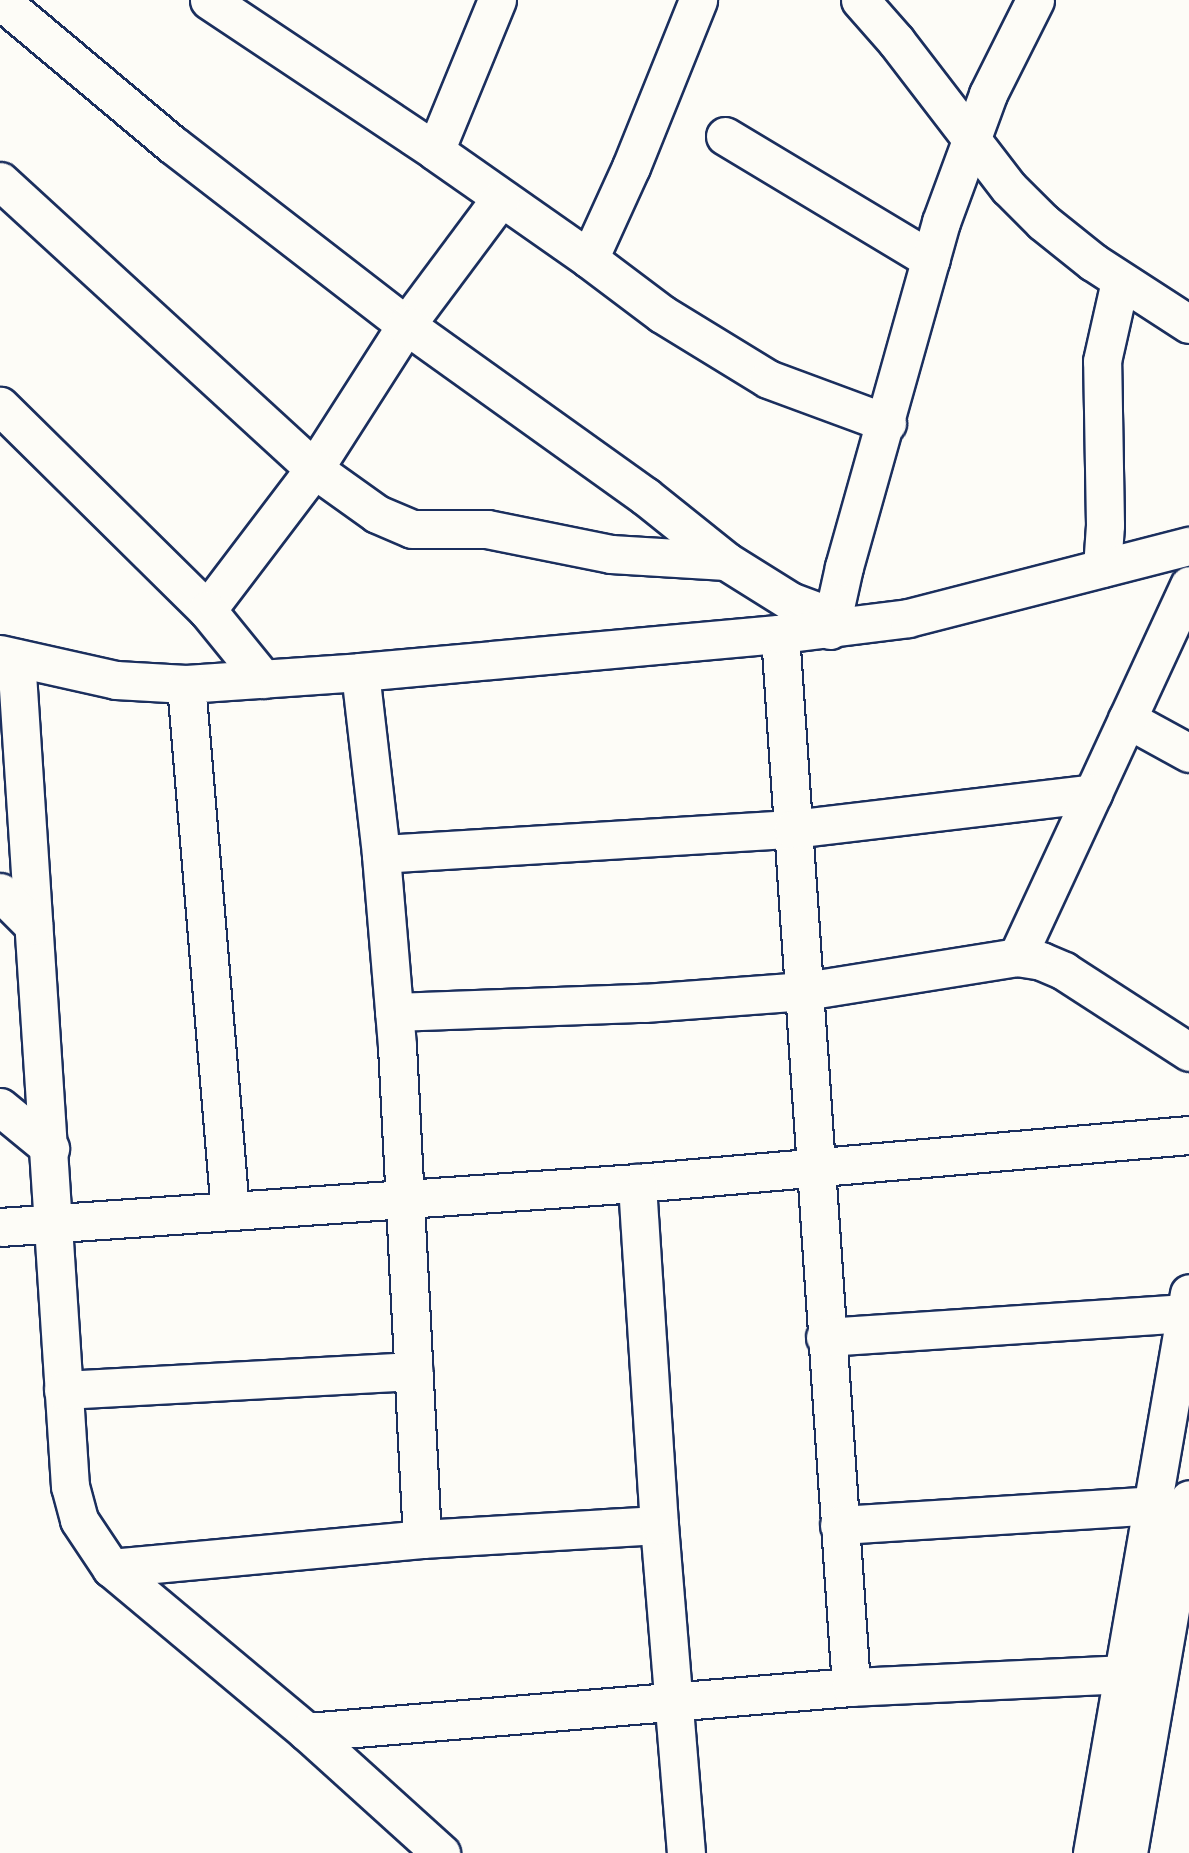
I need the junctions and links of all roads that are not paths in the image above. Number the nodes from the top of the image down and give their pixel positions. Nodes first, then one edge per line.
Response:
1 (209, 0) edge
2 (497, 0) edge
3 (698, 0) edge
4 (860, 0) edge
5 (1035, 0) edge
6 (0, 1) edge
7 (725, 135) dead end
8 (970, 141) junction
9 (435, 151) junction
10 (0, 181) edge
11 (499, 198) junction
12 (589, 259) junction
13 (930, 260) junction
14 (1120, 281) junction
15 (1189, 324) edge
16 (406, 325) junction
17 (0, 406) edge
18 (887, 423) junction
19 (314, 469) junction
20 (1189, 546) edge
21 (726, 561) junction
22 (1102, 568) junction
23 (1189, 585) edge
24 (206, 610) junction
25 (831, 624) junction
26 (780, 634) junction
27 (8, 656) edge
28 (360, 672) junction
29 (263, 678) junction
30 (186, 684) junction
31 (1127, 719) junction
32 (1189, 753) edge
33 (1093, 793) junction
34 (793, 829) junction
35 (381, 855) junction
36 (0, 892) edge
37 (33, 925) junction
38 (1017, 957) junction
39 (805, 991) junction
40 (394, 1012) junction
41 (1189, 1052) edge
42 (0, 1107) edge
43 (1189, 1135) edge
44 (50, 1148) junction
45 (815, 1169) junction
46 (637, 1183) junction
47 (405, 1200) junction
48 (230, 1211) junction
49 (55, 1224) junction
50 (0, 1227) edge
51 (1187, 1303) edge
52 (825, 1337) junction
53 (413, 1371) junction
54 (64, 1390) junction
55 (1172, 1502) edge
56 (659, 1525) junction
57 (839, 1525) junction
58 (422, 1539) junction
59 (111, 1568) junction
60 (1184, 1570) edge
61 (1124, 1674) junction
62 (850, 1688) junction
63 (672, 1700) junction
64 (307, 1732) junction
65 (441, 1853) edge
66 (686, 1853) edge
67 (1092, 1853) edge
68 (1128, 1853) edge

1 - 9 street
2 - 9 street
3 - 12 street
4 - 8 street
5 - 8 street
6 - 16 street
7 - 13 street
8 - 13 street
8 - 14 street
9 - 11 street
10 - 19 street
11 - 12 street
11 - 16 street
12 - 18 street
13 - 18 street
14 - 15 street
14 - 22 street
16 - 19 street
16 - 21 street
17 - 24 street
18 - 25 street
19 - 21 street
19 - 24 street
20 - 22 street
21 - 25 street
22 - 25 street
23 - 31 street
24 - 29 street
25 - 26 street
26 - 28 street
26 - 34 street
27 - 30 street
27 - 37 street
28 - 29 street
28 - 35 street
29 - 30 street
30 - 48 street
31 - 32 street
31 - 33 street
33 - 34 street
33 - 38 street
34 - 35 street
34 - 39 street
35 - 40 street
36 - 37 street
37 - 44 street
38 - 39 street
38 - 41 street
39 - 40 street
39 - 45 street
40 - 47 street
42 - 44 street
43 - 45 street
44 - 49 street
45 - 46 street
45 - 52 street
46 - 47 street
46 - 56 street
47 - 48 street
47 - 53 street
48 - 49 street
49 - 50 street
49 - 54 street
51 - 52 street
51 - 55 street
52 - 57 street
53 - 54 street
53 - 58 street
54 - 59 street
55 - 57 street
55 - 60 street
55 - 61 street
56 - 58 street
56 - 63 street
57 - 62 street
58 - 59 street
59 - 64 street
60 - 68 street
61 - 62 street
61 - 67 street
62 - 63 street
63 - 64 street
63 - 66 street
64 - 65 street

